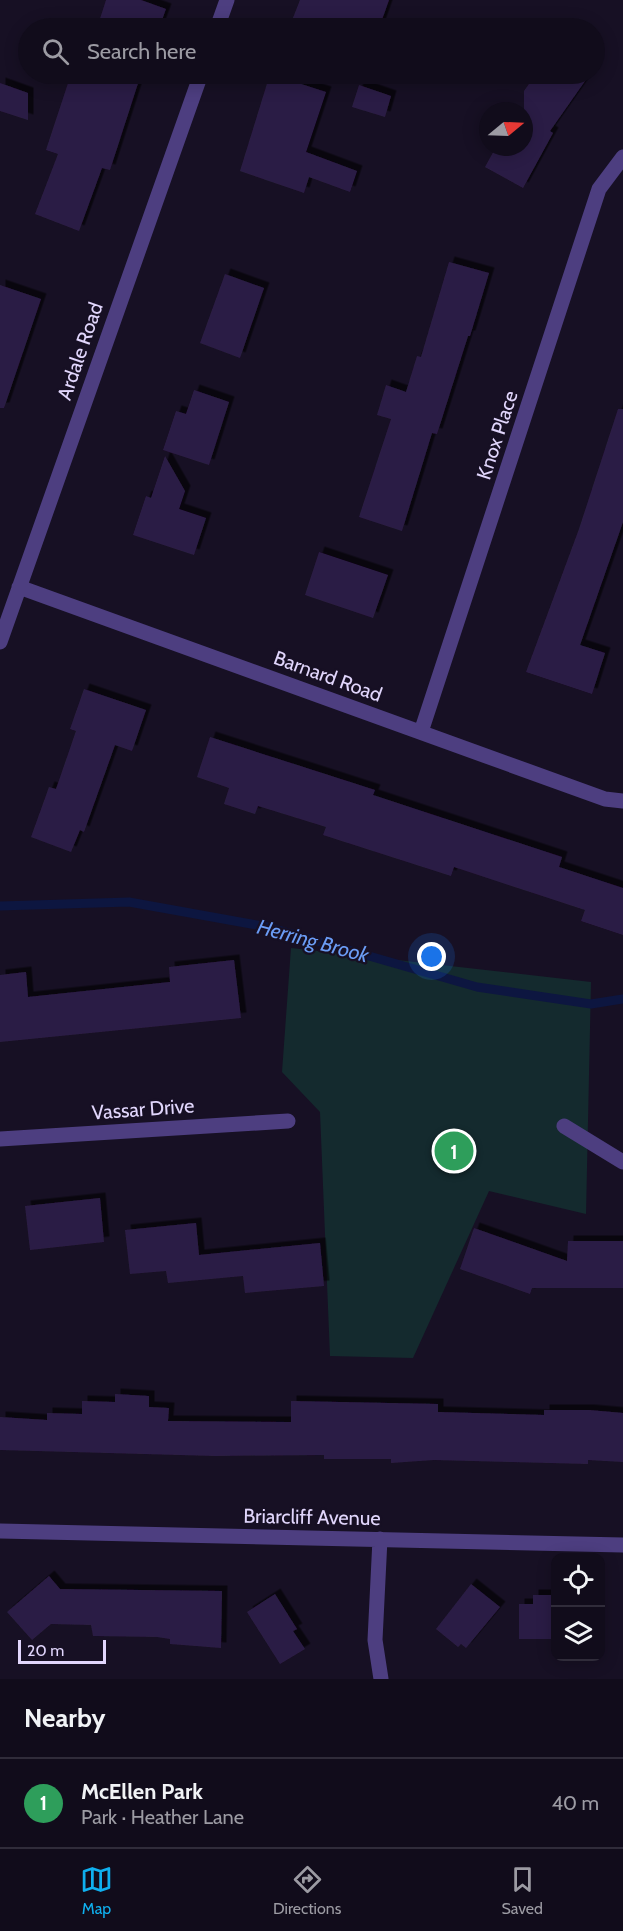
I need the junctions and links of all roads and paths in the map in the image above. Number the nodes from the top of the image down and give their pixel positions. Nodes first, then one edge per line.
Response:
1 (227, 0) edge
2 (221, 18) edge
3 (197, 84) edge
4 (623, 157) edge
5 (19, 587) junction
6 (0, 642) edge
7 (421, 732) junction
8 (623, 801) edge
9 (288, 1121) dead end
10 (564, 1126) dead end
11 (0, 1139) edge
12 (623, 1162) edge
13 (0, 1531) edge
14 (380, 1539) junction
15 (623, 1545) edge
16 (381, 1679) edge

1 - 2 street
3 - 5 street, Ardale Road
4 - 7 street, Knox Place
5 - 6 street, Ardale Road
5 - 7 street, Barnard Road
7 - 8 street, Barnard Road
9 - 11 street, Vassar Drive
10 - 12 street
13 - 14 street, Briarcliff Avenue
14 - 15 street, Briarcliff Avenue
14 - 16 street

